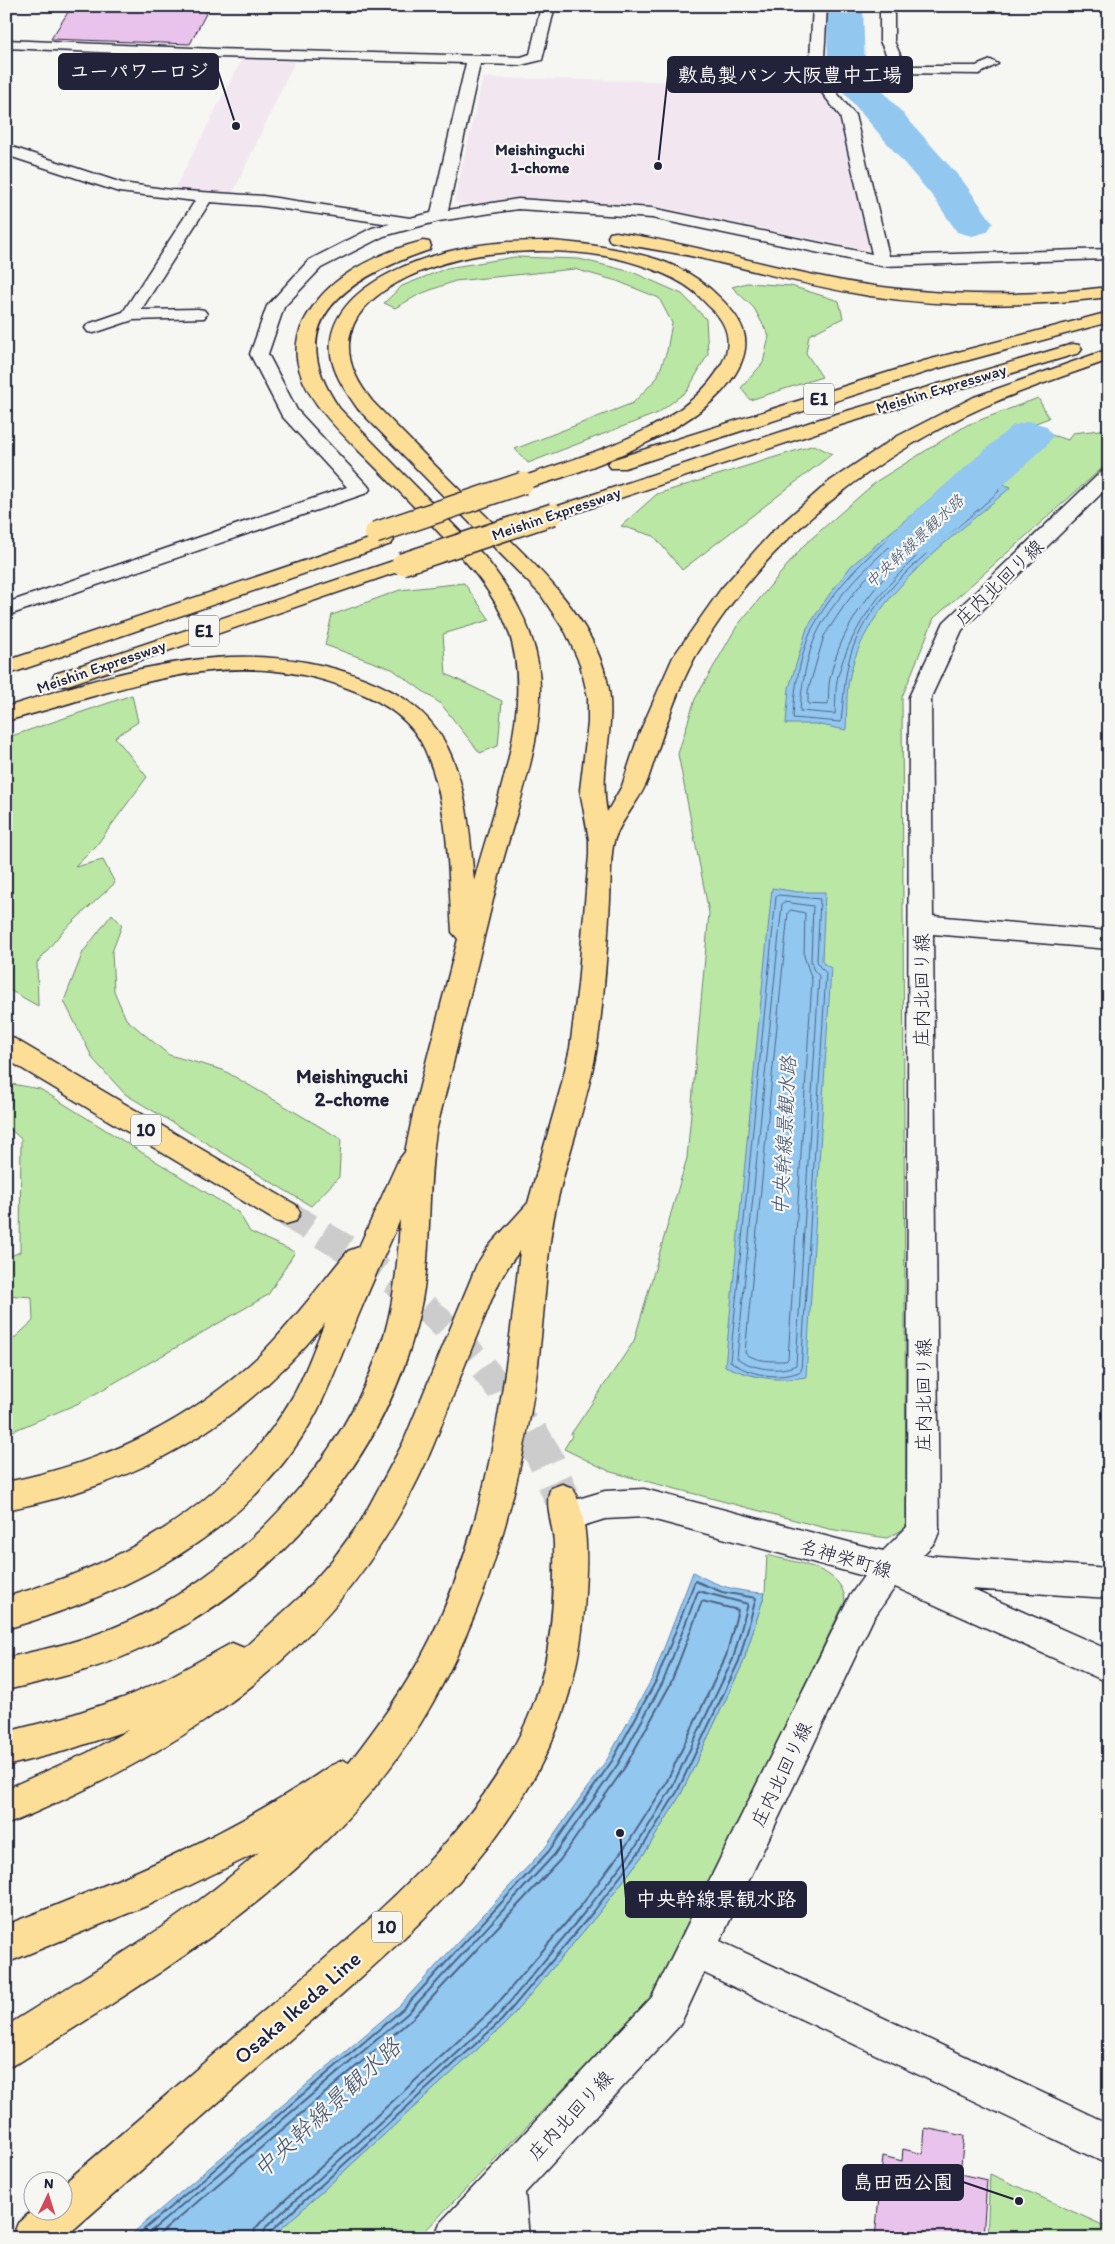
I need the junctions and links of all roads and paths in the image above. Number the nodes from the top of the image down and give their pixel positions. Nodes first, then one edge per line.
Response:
1 (548, 6) edge
2 (820, 6) edge
3 (887, 6) edge
4 (6, 44) edge
5 (474, 59) junction
6 (991, 64) dead end
7 (6, 150) edge
8 (206, 197) junction
9 (438, 216) junction
10 (414, 222) junction
11 (1109, 254) edge
12 (882, 261) junction
13 (1109, 292) edge
14 (198, 314) dead end
15 (131, 315) junction
16 (1109, 316) edge
17 (94, 328) dead end
18 (1109, 339) edge
19 (1109, 354) edge
20 (1109, 476) edge
21 (527, 488) junction
22 (6, 610) edge
23 (6, 668) edge
24 (6, 698) edge
25 (6, 714) edge
26 (601, 842) junction
27 (921, 924) junction
28 (1109, 940) edge
29 (467, 948) junction
30 (6, 1046) edge
31 (420, 1143) junction
32 (541, 1208) junction
33 (286, 1213) tunnel mouth
34 (381, 1231) junction
35 (6, 1496) edge
36 (565, 1507) joint
37 (380, 1517) junction
38 (890, 1568) junction
39 (1109, 1583) edge
40 (6, 1613) edge
41 (1109, 1667) edge
42 (6, 1674) edge
43 (392, 1737) junction
44 (6, 1749) edge
45 (6, 1807) edge
46 (6, 1944) edge
47 (696, 1949) junction
48 (6, 2048) edge
49 (1109, 2145) edge
50 (504, 2188) junction
51 (33, 2238) edge
52 (455, 2238) edge
53 (508, 2238) edge

1 - 5 street
2 - 12 street
3 - 6 street
4 - 5 street
5 - 9 street
7 - 8 street
8 - 10 street
8 - 15 street
9 - 10 street
9 - 12 street
10 - 22 street
11 - 12 street
13 - 29 main road
14 - 15 street
15 - 17 street
16 - 21 main road, Meishin Expressway / E1
18 - 24 main road, Meishin Expressway / E1, bridge
19 - 26 main road
20 - 27 street, 庄内北回り線
21 - 23 main road, Meishin Expressway / E1
21 - 26 main road
25 - 29 main road
26 - 32 main road
27 - 28 street
27 - 38 street, 庄内北回り線
29 - 31 main road
30 - 33 main road, 10
31 - 34 main road
31 - 42 main road
32 - 37 main road
32 - 43 main road
34 - 35 main road
34 - 40 main road
36 - 38 street, 名神栄町線
36 - 51 main road, Osaka Ikeda Line / 10
37 - 44 main road
37 - 45 main road
38 - 39 street
38 - 41 street, 名神栄町線
38 - 47 street, 庄内北回り線
43 - 46 main road
43 - 48 main road
47 - 49 street
47 - 50 street, 庄内北回り線
50 - 52 street, 庄内北回り線
50 - 53 street

